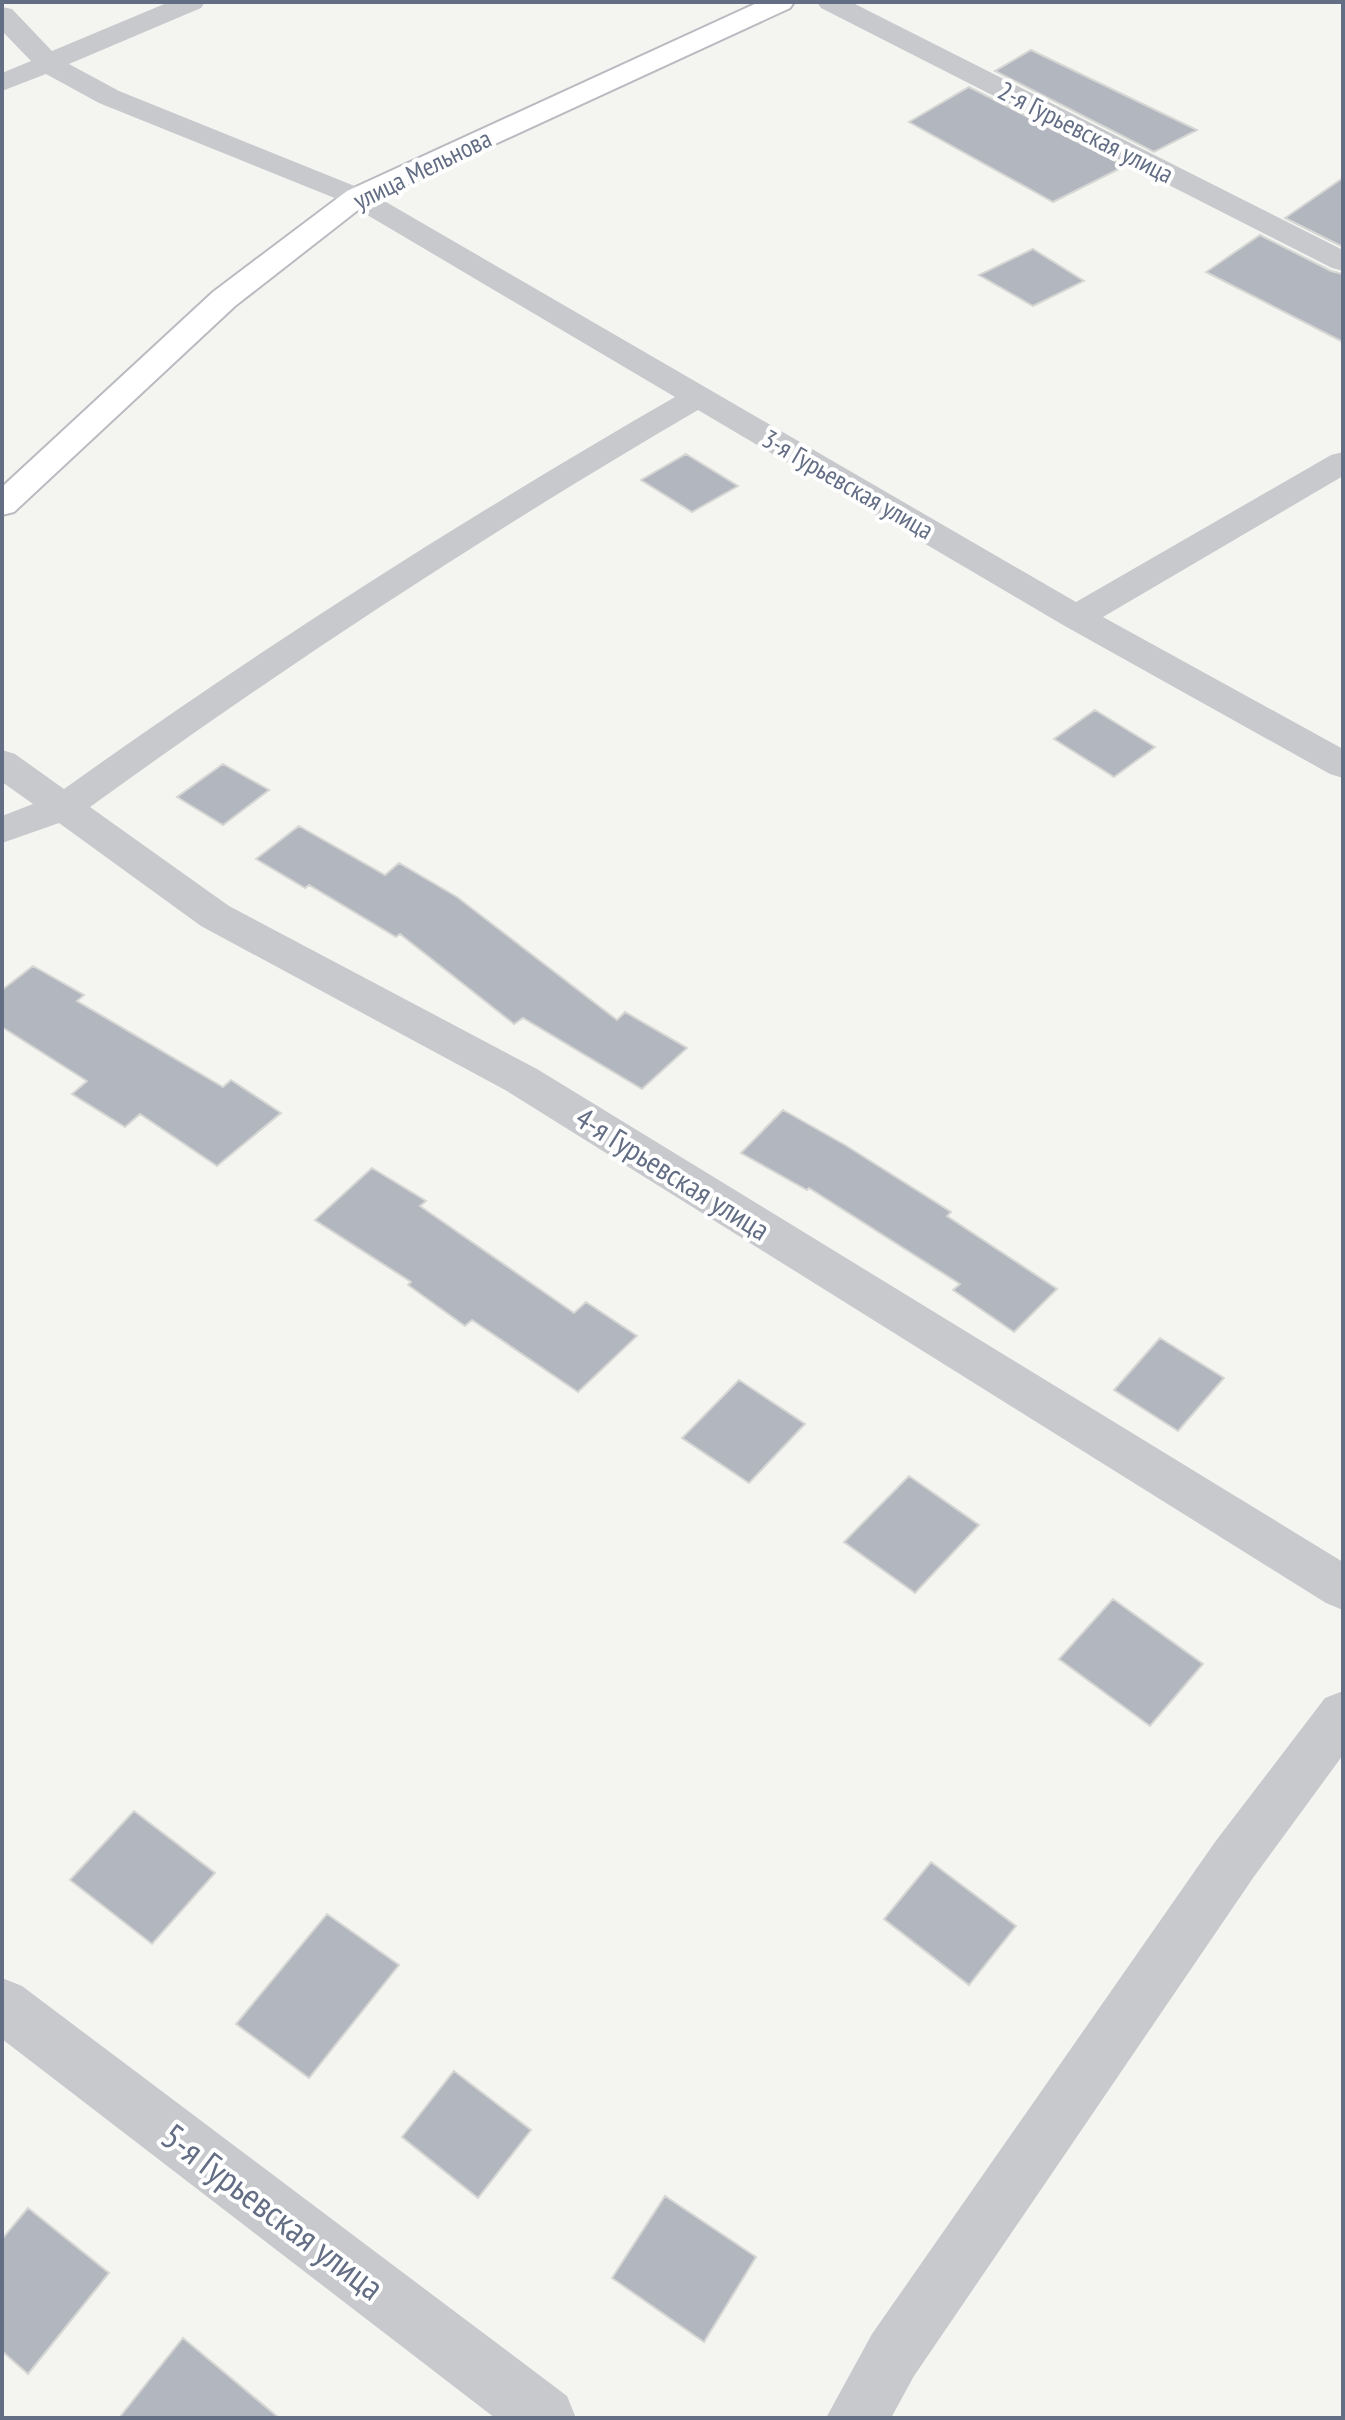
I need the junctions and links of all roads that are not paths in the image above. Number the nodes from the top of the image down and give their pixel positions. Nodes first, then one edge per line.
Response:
1 (192, 2) edge
2 (781, 2) edge
3 (830, 2) edge
4 (2, 15) edge
5 (50, 65) junction
6 (2, 83) edge
7 (357, 197) junction
8 (1343, 262) edge
9 (698, 397) junction
10 (1343, 462) edge
11 (2, 505) edge
12 (1076, 617) junction
13 (2, 763) edge
14 (1343, 765) edge
15 (66, 806) junction
16 (2, 830) edge
17 (1343, 1588) edge
18 (1343, 1714) edge
19 (2, 2005) edge
20 (545, 2418) edge
21 (857, 2418) edge

1 - 5 street
2 - 7 main road, улица Мельнова
3 - 8 street, 2-я Гурьевская улица
4 - 5 street, 3-я Гурьевская улица
5 - 6 street
5 - 7 street, 3-я Гурьевская улица
7 - 9 street, 3-я Гурьевская улица
7 - 11 main road, улица Мельнова
9 - 12 street, 3-я Гурьевская улица
9 - 15 street
10 - 12 street
12 - 14 street, 3-я Гурьевская улица
13 - 15 street, 4-я Гурьевская улица
15 - 16 street
15 - 17 street, 4-я Гурьевская улица
18 - 21 street
19 - 20 street, 5-я Гурьевская улица

